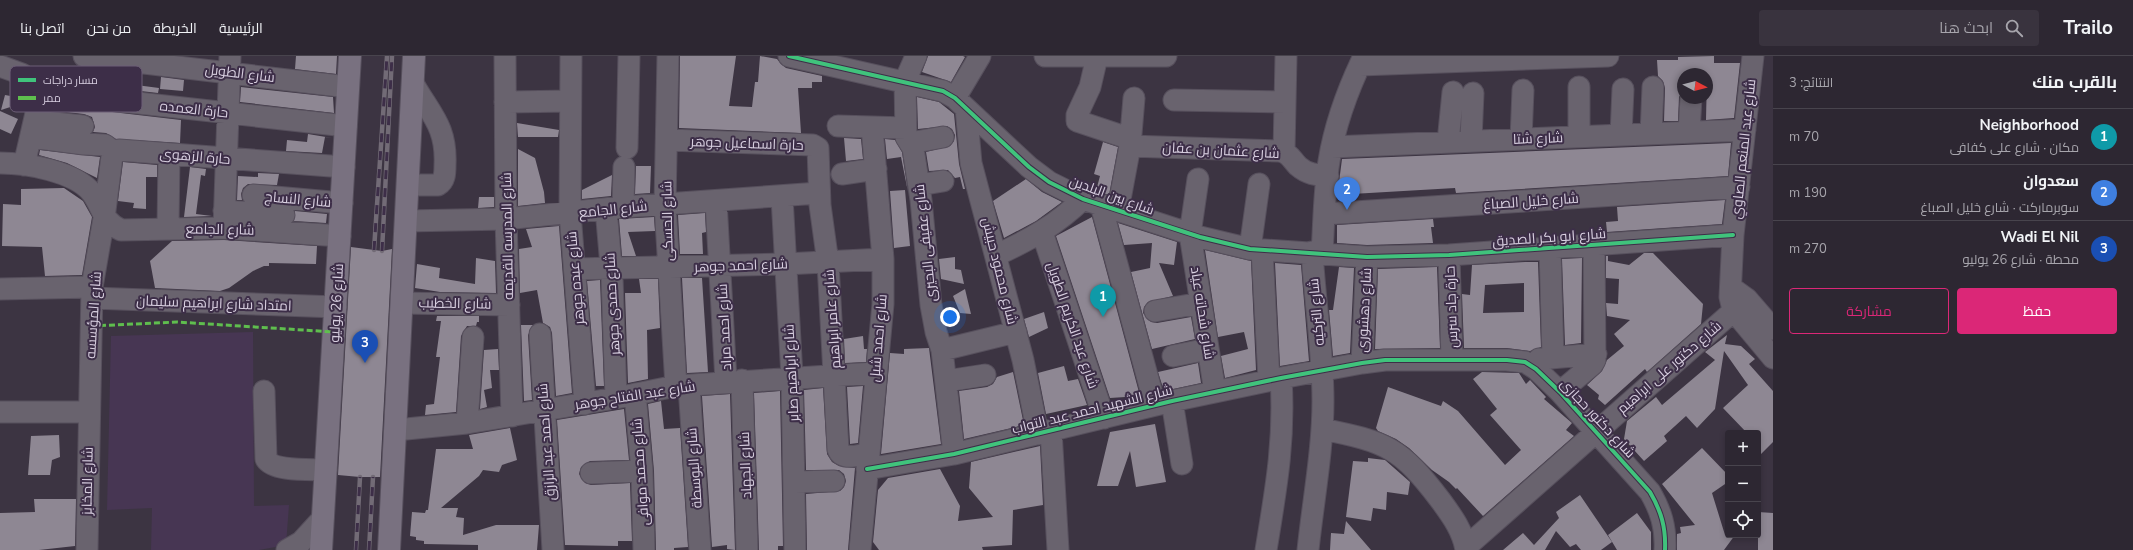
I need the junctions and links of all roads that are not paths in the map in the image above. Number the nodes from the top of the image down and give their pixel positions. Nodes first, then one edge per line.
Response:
1 (84, 56) edge
2 (350, 56) edge
3 (414, 56) edge
4 (505, 56) edge
5 (571, 56) edge
6 (629, 56) edge
7 (668, 56) edge
8 (789, 56) edge
9 (916, 56) edge
10 (980, 56) edge
11 (1045, 56) edge
12 (1166, 56) edge
13 (1286, 56) edge
14 (1608, 56) edge
15 (1752, 56) edge
16 (1097, 57) junction
17 (828, 60) edge
18 (1362, 60) edge
19 (230, 64) edge
20 (0, 66) edge
21 (10, 70) edge
22 (905, 81) junction
23 (413, 83) junction
24 (348, 87) junction
25 (1580, 87) dead end
26 (1653, 87) dead end
27 (1623, 89) dead end
28 (1523, 90) dead end
29 (1134, 98) dead end
30 (1174, 100) dead end
31 (505, 102) junction
32 (570, 102) junction
33 (1285, 102) junction
34 (142, 103) edge
35 (961, 103) junction
36 (1691, 104) edge
37 (37, 112) edge
38 (228, 113) junction
39 (83, 126) dead end
40 (346, 126) junction
41 (838, 126) dead end
42 (872, 127) junction
43 (33, 129) junction
44 (1745, 130) junction
45 (1689, 132) junction
46 (1651, 134) junction
47 (908, 135) junction
48 (1621, 135) junction
49 (942, 137) dead end
50 (1579, 137) junction
51 (1521, 139) junction
52 (667, 140) junction
53 (1471, 140) junction
54 (1131, 142) junction
55 (1448, 142) junction
56 (1332, 147) junction
57 (114, 152) junction
58 (1284, 152) junction
59 (169, 154) junction
60 (819, 155) joint
61 (227, 159) junction
62 (0, 163) edge
63 (24, 164) junction
64 (344, 167) junction
65 (876, 169) junction
66 (842, 174) dead end
67 (1328, 176) junction
68 (1198, 179) dead end
69 (943, 181) dead end
70 (1259, 184) dead end
71 (408, 185) junction
72 (919, 185) junction
73 (1739, 187) junction
74 (819, 193) junction
75 (254, 195) dead end
76 (782, 197) junction
77 (716, 201) junction
78 (342, 203) junction
79 (665, 204) junction
80 (1101, 204) junction
81 (614, 208) junction
82 (570, 213) junction
83 (1324, 214) junction
84 (284, 215) dead end
85 (104, 218) junction
86 (224, 219) junction
87 (506, 219) junction
88 (406, 221) junction
89 (168, 229) junction
90 (1042, 232) junction
91 (1190, 234) junction
92 (1733, 235) junction
93 (340, 236) junction
94 (1594, 245) junction
95 (1550, 249) junction
96 (1256, 250) junction
97 (1317, 253) junction
98 (997, 255) junction
99 (1449, 255) junction
100 (1367, 256) junction
101 (883, 259) junction
102 (828, 263) junction
103 (785, 264) junction
104 (721, 265) junction
105 (668, 268) junction
106 (575, 269) junction
107 (612, 269) junction
108 (0, 289) edge
109 (92, 292) junction
110 (1737, 299) junction
111 (402, 303) junction
112 (1201, 303) junction
113 (509, 304) junction
114 (336, 306) junction
115 (1155, 311) dead end
116 (1773, 329) edge
117 (1016, 332) junction
118 (540, 334) dead end
119 (473, 337) dead end
120 (1208, 349) junction
121 (942, 350) junction
122 (1596, 354) junction
123 (1173, 356) dead end
124 (1553, 357) junction
125 (1773, 358) edge
126 (1452, 360) junction
127 (1525, 362) junction
128 (1362, 364) junction
129 (1322, 371) junction
130 (875, 373) junction
131 (835, 375) junction
132 (985, 375) dead end
133 (792, 377) junction
134 (1275, 379) junction
135 (734, 381) junction
136 (946, 381) junction
137 (683, 386) junction
138 (264, 391) dead end
139 (1215, 392) junction
140 (1560, 392) junction
141 (625, 396) junction
142 (1164, 403) junction
143 (585, 404) junction
144 (544, 411) junction
145 (0, 412) edge
146 (88, 412) junction
147 (512, 416) junction
148 (1104, 418) junction
149 (467, 423) junction
150 (1322, 429) junction
151 (396, 430) junction
152 (1596, 431) junction
153 (1045, 432) junction
154 (954, 454) junction
155 (867, 462) junction
156 (1182, 464) dead end
157 (326, 470) junction
158 (642, 471) junction
159 (591, 473) dead end
160 (834, 481) dead end
161 (795, 482) junction
162 (323, 518) junction
163 (1466, 549) edge
164 (87, 550) edge
165 (288, 550) edge
166 (321, 550) edge
167 (389, 550) edge
168 (553, 550) edge
169 (644, 550) edge
170 (700, 550) edge
171 (747, 550) edge
172 (795, 550) edge
173 (860, 550) edge
174 (1058, 550) edge
175 (1266, 550) edge
176 (1308, 550) edge
177 (1665, 550) edge

1 - 19 street, شارع الطويل
2 - 24 main road, شارع 26 يوليو
3 - 23 main road
4 - 31 street, شارع المدرسه القديمه
5 - 32 street, شارع عبده جوهر
6 - 81 street, شارع حمدى جوهر
7 - 52 street, شارع الحسكى
8 - 17 street, شارع بين البلدين
9 - 22 street
10 - 35 street
11 - 16 street
12 - 16 street
13 - 33 street
14 - 18 street
15 - 44 street, شارع عبد المنعم الصاوي
16 - 54 street, شارع عثمان بن عفان
17 - 22 street, شارع بين البلدين
18 - 56 street, شارع التركيه
19 - 24 street, شارع الطويل
19 - 38 street
20 - 21 street
22 - 35 street, شارع بين البلدين
22 - 47 street, شارع عفيفى البحيرى
23 - 71 main road
23 - 71 street
24 - 40 main road, شارع 26 يوليو
25 - 50 street
26 - 46 street
27 - 48 street
28 - 51 street
29 - 54 street
30 - 33 street
31 - 32 street
31 - 87 street, شارع المدرسه القديمه
32 - 82 street, شارع عبده جوهر
33 - 58 street
34 - 38 street, حارة العمده
35 - 80 street, شارع بين البلدين
35 - 98 street, شارع محمود حبيش
36 - 45 street
37 - 43 street, حارة العمده
38 - 40 street, حارة العمده
38 - 61 street
39 - 43 street
40 - 64 main road, شارع 26 يوليو
41 - 42 street
42 - 47 street
42 - 65 street, شارع احمد شبل
43 - 57 street
43 - 63 street, حارة العمده
44 - 45 street, شارع شتا
44 - 73 street, شارع عبد المنعم الصاوي
45 - 46 street, شارع شتا
46 - 48 street, شارع شتا
47 - 49 street
47 - 72 street, شارع عفيفى البحيرى
48 - 50 street, شارع شتا
50 - 51 street, شارع شتا
51 - 53 street, شارع شتا
52 - 60 street, حارة اسماعيل جوهر
52 - 79 street, شارع الحسكى
53 - 55 street, شارع شتا
53 - 55 street
54 - 58 street, شارع عثمان بن عفان
54 - 80 street
55 - 56 street, شارع شتا
56 - 67 street, شارع التركيه
57 - 59 street, حارة الزهوى
57 - 85 street
58 - 67 street, شارع عثمان بن عفان
59 - 61 street, حارة الزهوى
59 - 89 street
60 - 74 street, شارع عامر ابراهيم
61 - 64 street, حارة الزهوى
61 - 86 street
62 - 63 street
63 - 85 street
64 - 78 main road, شارع 26 يوليو
65 - 66 street
65 - 101 street, شارع احمد شبل
67 - 83 street, شارع التركيه
68 - 91 street, شارع شحاته عياد
69 - 72 street
70 - 96 street
71 - 88 main road
72 - 121 street, شارع عفيفى البحيرى
73 - 83 street, شارع خليل الصباغ
73 - 92 street, شارع عبد المنعم الصاوي
74 - 76 street, شارع الجامع
74 - 102 street, شارع عامر ابراهيم
75 - 78 street, شارع النساج
76 - 77 street, شارع الجامع
76 - 103 street, شارع ابراهيم صابر
77 - 79 street, شارع الجامع
77 - 104 street, شارع احمد مراد
78 - 93 main road, شارع 26 يوليو
79 - 81 street, شارع الجامع
79 - 105 street, شارع الحسكى
80 - 90 street
80 - 91 street, شارع بين البلدين
80 - 142 street
81 - 82 street, شارع الجامع
81 - 107 street, شارع حمدى جوهر
82 - 87 street, شارع الجامع
82 - 106 street, شارع عبده جوهر
83 - 97 street, شارع التركيه
84 - 86 street
85 - 89 street, شارع الجامع
85 - 109 street, شارع المؤسسه
86 - 89 street, شارع الجامع
86 - 93 street, شارع الجامع
87 - 88 street, شارع الجامع
87 - 113 street, شارع المدرسه القديمه
88 - 111 main road
90 - 98 street
90 - 148 street, شارع عبد الكريم الطويل
91 - 96 street, شارع بين البلدين
91 - 112 street, شارع شحاته عياد
92 - 94 street, شارع ابو بكر الصديق
92 - 110 street, شارع عبد المنعم الصاوي
93 - 114 main road, شارع 26 يوليو
94 - 95 street, شارع ابو بكر الصديق
94 - 122 street
95 - 99 street, شارع ابو بكر الصديق
95 - 124 street
96 - 97 street, شارع بين البلدين
96 - 134 street
97 - 100 street, شارع بين البلدين
97 - 129 street, شارع التركيه
98 - 117 street, شارع محمود حبيش
99 - 100 street, شارع ابو بكر الصديق
99 - 126 street, حارة جاد سرس
100 - 128 street, شارع دهشورى
101 - 102 street, شارع احمد جوهر
101 - 130 street, شارع احمد شبل
102 - 103 street, شارع احمد جوهر
102 - 131 street, شارع عامر ابراهيم
103 - 104 street, شارع احمد جوهر
103 - 133 street, شارع ابراهيم صابر
104 - 105 street, شارع احمد جوهر
104 - 135 street, شارع احمد مراد
105 - 107 street, شارع احمد جوهر
105 - 137 street, شارع الحسكى
106 - 107 street, شارع احمد جوهر
106 - 143 street, شارع عبده جوهر
107 - 141 street, شارع حمدى جوهر
108 - 109 street, امتداد شارع ابراهيم سليمان
109 - 114 street, امتداد شارع ابراهيم سليمان
109 - 146 street, شارع المؤسسه
110 - 116 street
110 - 125 street
110 - 152 street, شارع دكتور على ابراهيم
111 - 113 street, شارع الخطيب
111 - 151 main road
112 - 115 street
112 - 120 street, شارع شحاته عياد
113 - 147 street, شارع المدرسه القديمه
114 - 157 main road, شارع 26 يوليو
117 - 121 street
117 - 153 street, شارع محمود حبيش
118 - 144 street, شارع احمد عبد الرازق
119 - 149 street
120 - 123 street
120 - 139 street, شارع شحاته عياد
121 - 136 street, شارع عفيفى البحيرى
122 - 124 street
122 - 140 street
124 - 127 street
126 - 127 street
126 - 128 street
127 - 140 street, شارع دكتور حجازى
128 - 129 street
129 - 134 street, شارع الشهيد احمد عبد التواب
129 - 150 street, شارع التركيه
130 - 131 street, شارع عبد الفتاح جوهر
130 - 155 street, شارع احمد شبل
131 - 133 street, شارع عبد الفتاح جوهر
131 - 155 street, شارع عامر ابراهيم
132 - 136 street
133 - 135 street, شارع عبد الفتاح جوهر
133 - 161 street, شارع ابراهيم صابر
134 - 139 street, شارع الشهيد احمد عبد التواب
134 - 175 street
135 - 137 street, شارع عبد الفتاح جوهر
135 - 171 street, شارع الجهاد
136 - 154 street, شارع عفيفى البحيرى
137 - 141 street, شارع عبد الفتاح جوهر
137 - 170 street, شارع البوسطة
138 - 157 street
139 - 142 street, شارع الشهيد احمد عبد التواب
140 - 152 street, شارع دكتور حجازى
141 - 143 street, شارع عبد الفتاح جوهر
141 - 158 street, شارع محمد موافى
142 - 148 street, شارع الشهيد احمد عبد التواب
142 - 156 street
143 - 144 street, شارع عبد الفتاح جوهر
144 - 147 street, شارع عبد الفتاح جوهر
144 - 168 street, شارع احمد عبد الرازق
145 - 146 street
146 - 164 street, شارع المخابز
147 - 149 street, شارع عبد الفتاح جوهر
148 - 153 street, شارع الشهيد احمد عبد التواب
149 - 151 street, شارع عبد الفتاح جوهر
150 - 163 street
150 - 176 street, شارع التركيه
151 - 167 main road
152 - 163 street, شارع دكتور على ابراهيم
152 - 177 street, شارع دكتور حجازى
153 - 154 street, شارع الشهيد احمد عبد التواب
153 - 174 street, شارع محمود حبيش
154 - 155 street, شارع الشهيد احمد عبد التواب
155 - 173 street, شارع احمد شبل
157 - 162 main road, شارع 26 يوليو
158 - 159 street
158 - 169 street, شارع محمد موافى
160 - 161 street
161 - 172 street, شارع ابراهيم صابر
162 - 165 street
162 - 166 main road, شارع 26 يوليو

